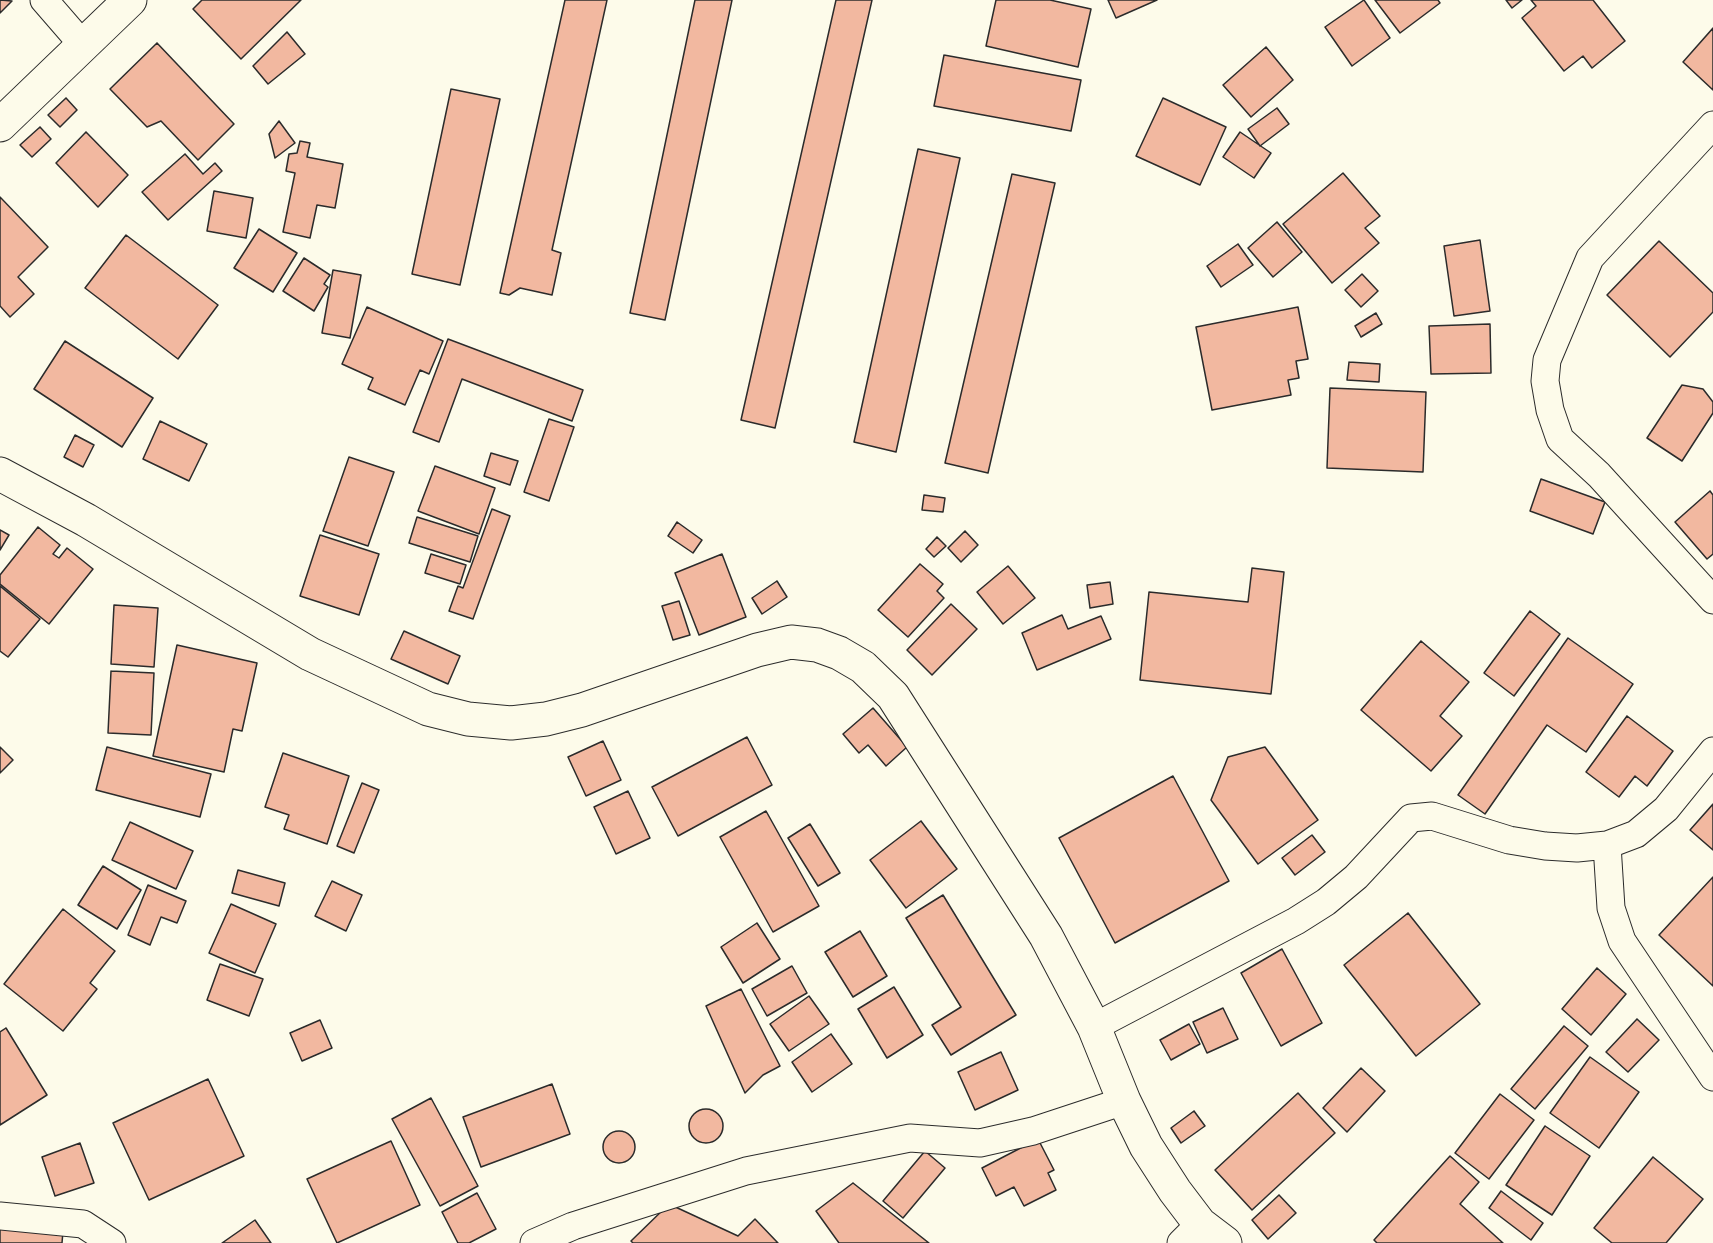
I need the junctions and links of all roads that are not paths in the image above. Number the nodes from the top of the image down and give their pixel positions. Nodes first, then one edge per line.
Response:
1 (44, 0) edge
2 (130, 0) edge
3 (83, 45) junction
4 (1713, 124) edge
5 (0, 125) edge
6 (0, 474) edge
7 (1713, 600) edge
8 (1713, 751) edge
9 (1607, 845) junction
10 (1094, 1027) junction
11 (1713, 1077) edge
12 (1124, 1101) junction
13 (0, 1215) edge
14 (1202, 1237) edge
15 (112, 1243) edge
16 (534, 1243) edge

1 - 3 street
2 - 3 street
3 - 5 street
4 - 7 street
6 - 10 street
8 - 9 street
9 - 10 street
9 - 11 street
10 - 12 street
12 - 14 street
12 - 16 street
13 - 15 street

